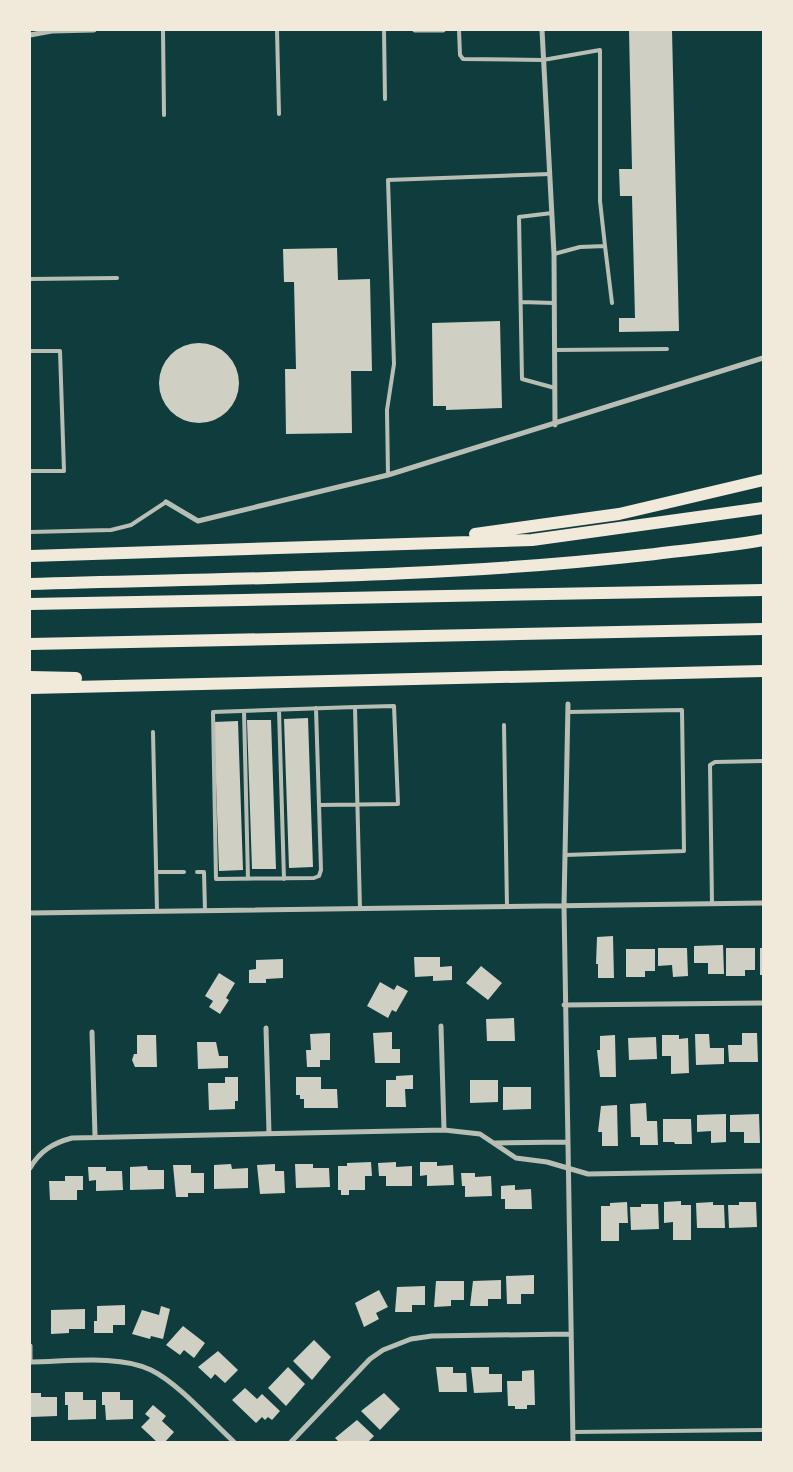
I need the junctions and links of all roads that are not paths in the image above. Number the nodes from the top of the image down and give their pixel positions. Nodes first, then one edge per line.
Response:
1 (94, 30) edge
2 (163, 30) edge
3 (277, 30) edge
4 (384, 30) edge
5 (415, 30) edge
6 (438, 30) edge
7 (443, 30) edge
8 (459, 30) edge
9 (542, 30) edge
10 (30, 35) edge
11 (543, 60) junction
12 (385, 99) dead end
13 (279, 114) dead end
14 (164, 115) dead end
15 (550, 174) junction
16 (552, 212) junction
17 (605, 246) junction
18 (554, 254) junction
19 (117, 278) dead end
20 (30, 279) edge
21 (521, 302) junction
22 (554, 303) junction
23 (612, 303) dead end
24 (555, 350) junction
25 (667, 350) dead end
26 (30, 351) edge
27 (763, 358) edge
28 (555, 388) junction
29 (555, 425) junction
30 (30, 471) edge
31 (388, 475) junction
32 (763, 480) edge
33 (166, 502) joint
34 (763, 508) edge
35 (30, 532) edge
36 (763, 540) edge
37 (386, 545) junction
38 (30, 556) edge
39 (30, 584) edge
40 (763, 590) edge
41 (30, 604) edge
42 (763, 629) edge
43 (30, 644) edge
44 (763, 672) edge
45 (30, 677) edge
46 (216, 682) junction
47 (30, 688) edge
48 (568, 704) dead end
49 (355, 707) junction
50 (316, 708) junction
51 (278, 710) junction
52 (244, 711) junction
53 (568, 712) junction
54 (504, 725) dead end
55 (153, 732) dead end
56 (763, 761) edge
57 (357, 804) junction
58 (319, 806) junction
59 (565, 855) junction
60 (156, 872) junction
61 (184, 872) dead end
62 (197, 872) dead end
63 (248, 879) junction
64 (284, 879) junction
65 (763, 903) edge
66 (712, 904) junction
67 (564, 906) junction
68 (507, 907) junction
69 (360, 909) junction
70 (157, 911) junction
71 (205, 911) junction
72 (30, 913) edge
73 (763, 1003) edge
74 (564, 1005) junction
75 (441, 1026) dead end
76 (266, 1028) dead end
77 (92, 1032) dead end
78 (444, 1130) junction
79 (269, 1134) junction
80 (95, 1136) junction
81 (567, 1142) junction
82 (495, 1143) junction
83 (30, 1168) edge
84 (568, 1169) junction
85 (763, 1171) edge
86 (570, 1334) junction
87 (30, 1346) edge
88 (30, 1362) edge
89 (763, 1430) edge
90 (573, 1432) junction
91 (234, 1442) edge
92 (291, 1442) edge
93 (573, 1442) edge

1 - 10 street
2 - 14 lane
3 - 13 lane
4 - 12 lane
5 - 6 street
6 - 7 street
8 - 11 lane
9 - 11 street
11 - 15 street
11 - 17 lane
15 - 16 street
15 - 31 lane
16 - 18 street
16 - 21 lane
17 - 18 lane
17 - 23 lane
18 - 22 street
19 - 20 lane
21 - 22 lane
21 - 28 lane
22 - 24 street
24 - 25 lane
24 - 28 street
26 - 30 lane
27 - 29 street
28 - 29 street
29 - 31 street
31 - 33 street
32 - 37 highway
33 - 35 lane
34 - 37 highway
36 - 39 highway
37 - 38 highway
40 - 41 highway
42 - 43 highway
44 - 46 highway
45 - 46 highway
46 - 47 highway
48 - 53 street
49 - 50 lane
49 - 57 lane
49 - 57 lane
50 - 51 lane
50 - 58 lane
51 - 52 lane
51 - 64 lane
52 - 63 lane
52 - 63 lane
53 - 59 street
53 - 59 lane
54 - 68 lane
55 - 60 lane
56 - 66 lane
57 - 58 lane
57 - 69 lane
58 - 64 lane
59 - 67 street
60 - 61 lane
60 - 70 lane
62 - 71 lane
63 - 64 lane
65 - 66 street
66 - 67 street
67 - 68 street
67 - 74 street
68 - 69 street
69 - 71 street
70 - 71 street
70 - 72 street
73 - 74 street
74 - 81 street
75 - 78 street
76 - 79 street
77 - 80 street
78 - 79 street
78 - 82 street
79 - 80 street
80 - 83 street
81 - 82 street
81 - 84 street
82 - 84 street
84 - 85 street
84 - 86 street
86 - 90 street
86 - 92 street
87 - 88 street
88 - 91 street
89 - 90 lane
90 - 93 street

